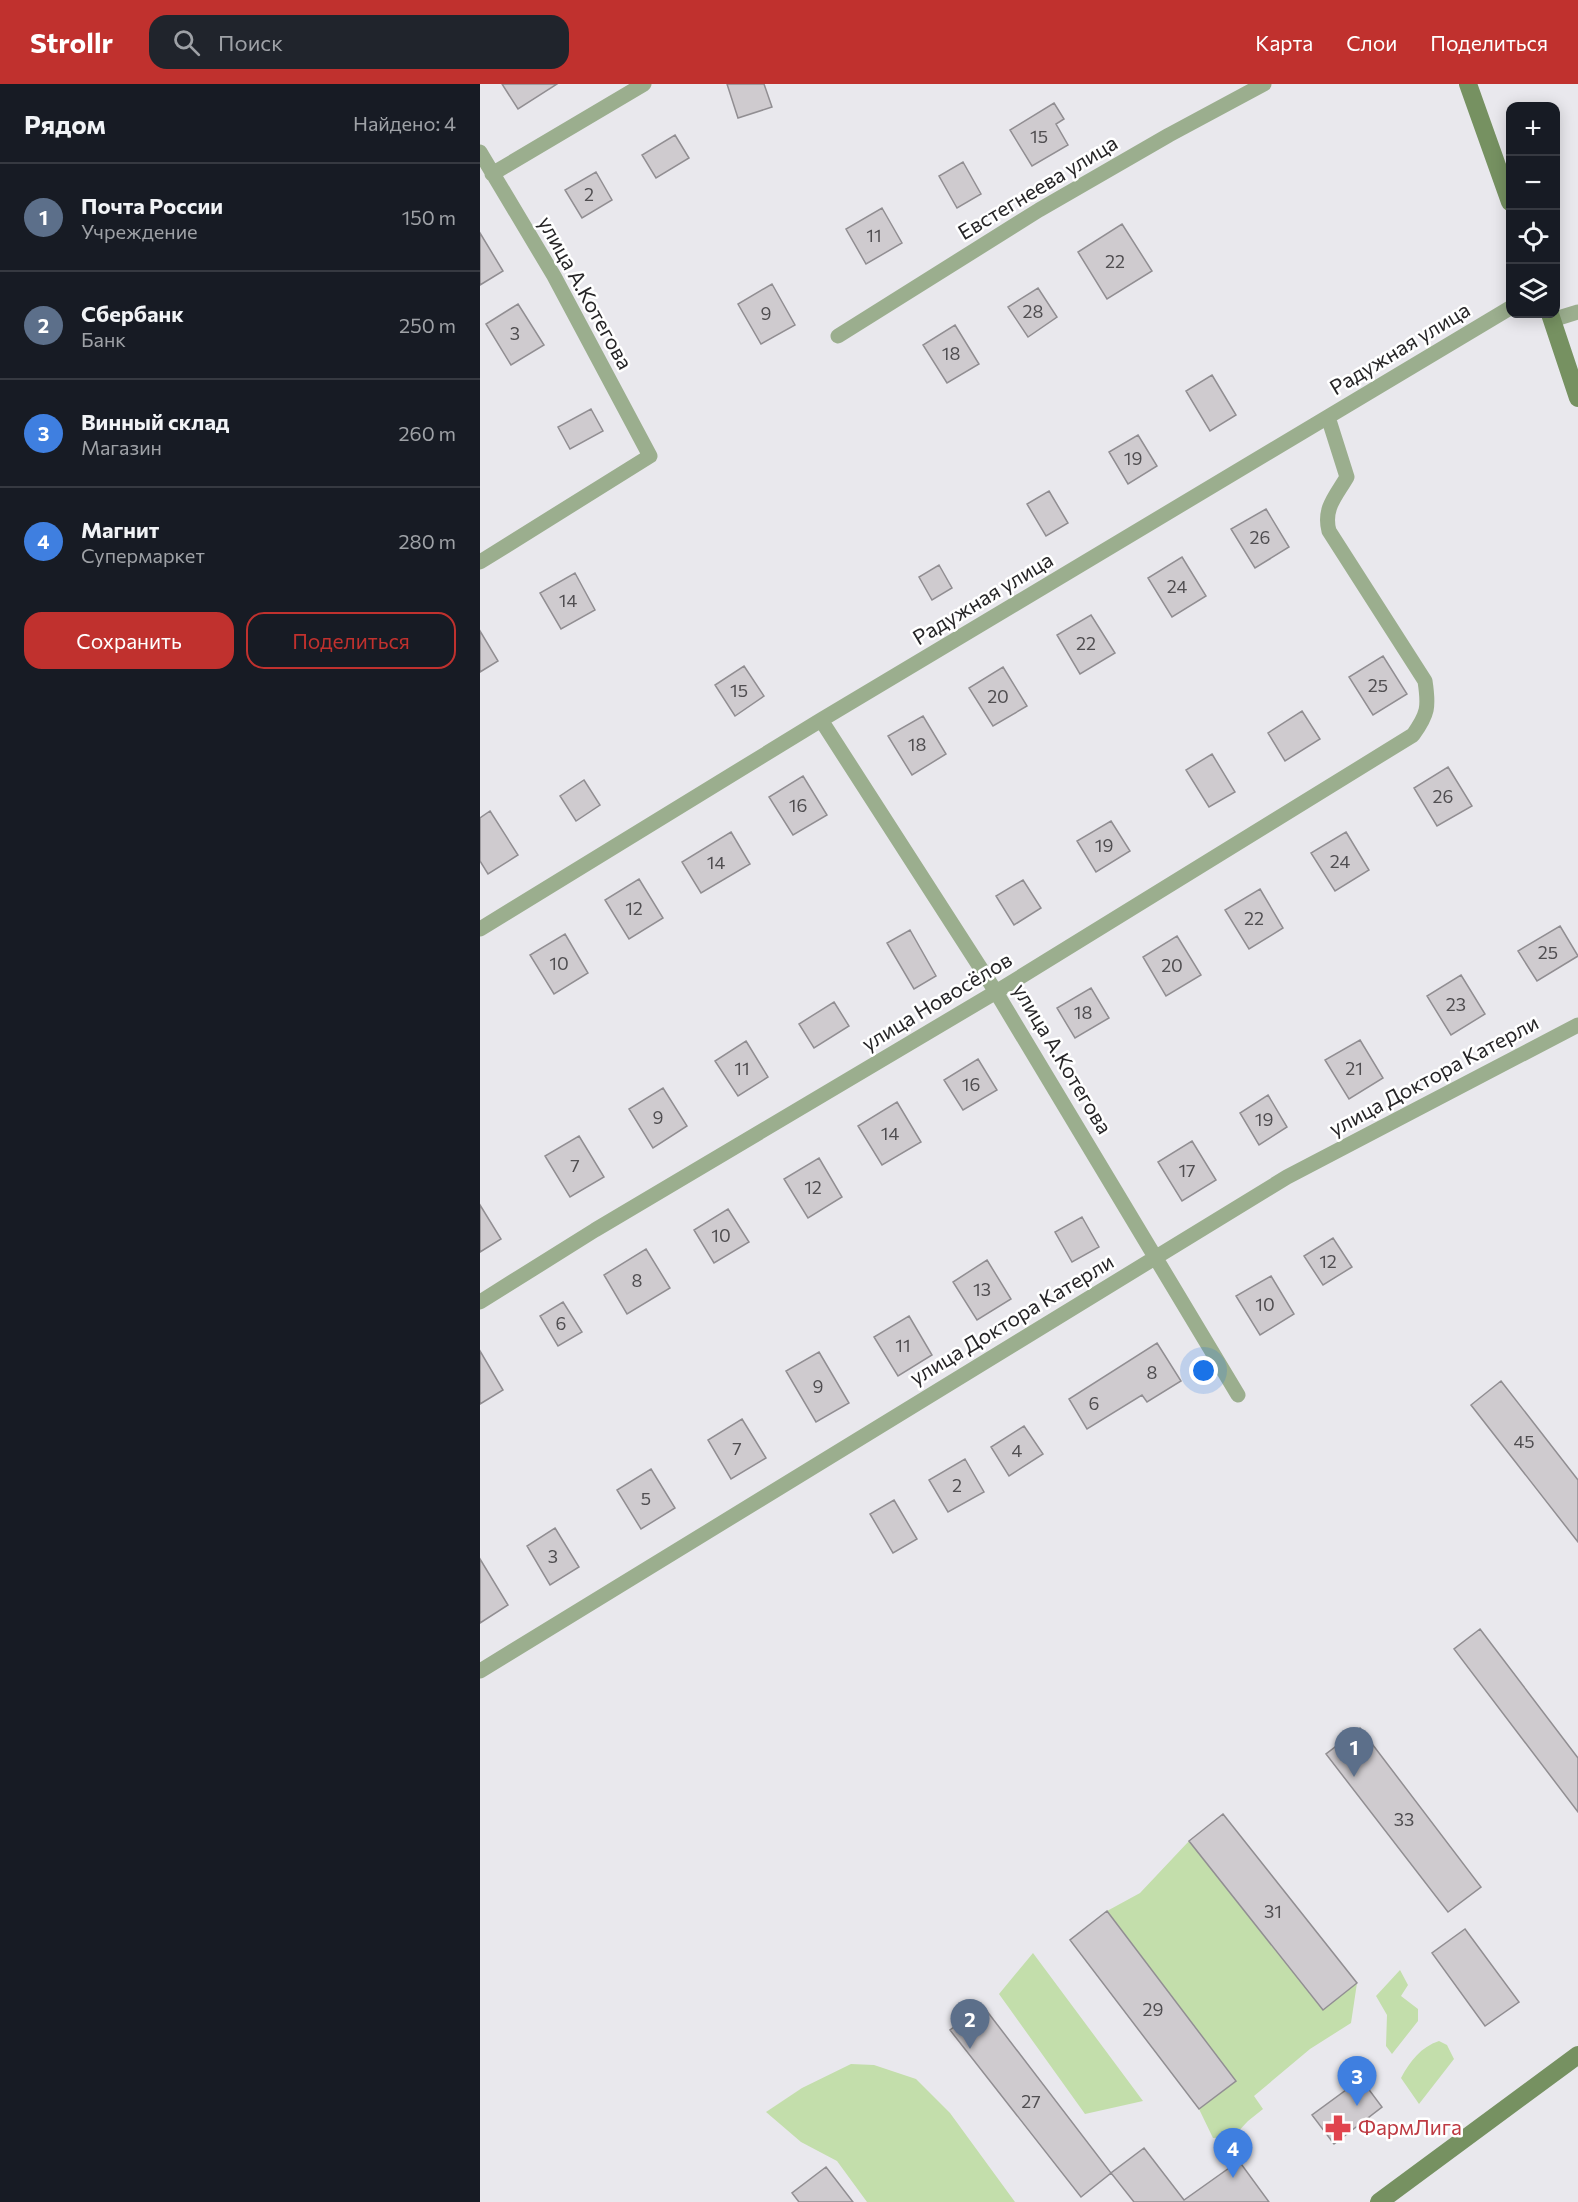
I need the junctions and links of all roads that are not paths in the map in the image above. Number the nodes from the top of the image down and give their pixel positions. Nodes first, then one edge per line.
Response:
1 (644, 84) edge
2 (1264, 84) edge
3 (1468, 84) edge
4 (480, 152) edge
5 (492, 174) junction
6 (1506, 191) edge
7 (1506, 310) edge
8 (1578, 312) edge
9 (1560, 315) edge
10 (1551, 318) edge
11 (838, 336) dead end
12 (1578, 398) edge
13 (1328, 417) junction
14 (480, 562) edge
15 (821, 720) junction
16 (480, 929) edge
17 (996, 992) junction
18 (1578, 1025) edge
19 (1157, 1257) junction
20 (480, 1302) edge
21 (1238, 1395) dead end
22 (480, 1671) edge
23 (1578, 2055) edge
24 (1379, 2202) edge

1 - 5 street
2 - 11 street, Евстегнеева улица
3 - 6 street
4 - 5 street, улица А.Котегова
5 - 14 street, улица А.Котегова
7 - 13 street, Радужная улица
8 - 9 street
10 - 12 street
13 - 15 street, Радужная улица
13 - 17 street, улица Новосёлов
15 - 16 street, Радужная улица
15 - 17 street, улица А.Котегова
17 - 19 street, улица А.Котегова
17 - 20 street, улица Новосёлов
18 - 19 street, улица Доктора Катерли
19 - 21 street, улица А.Котегова
19 - 22 street, улица Доктора Катерли
23 - 24 street

